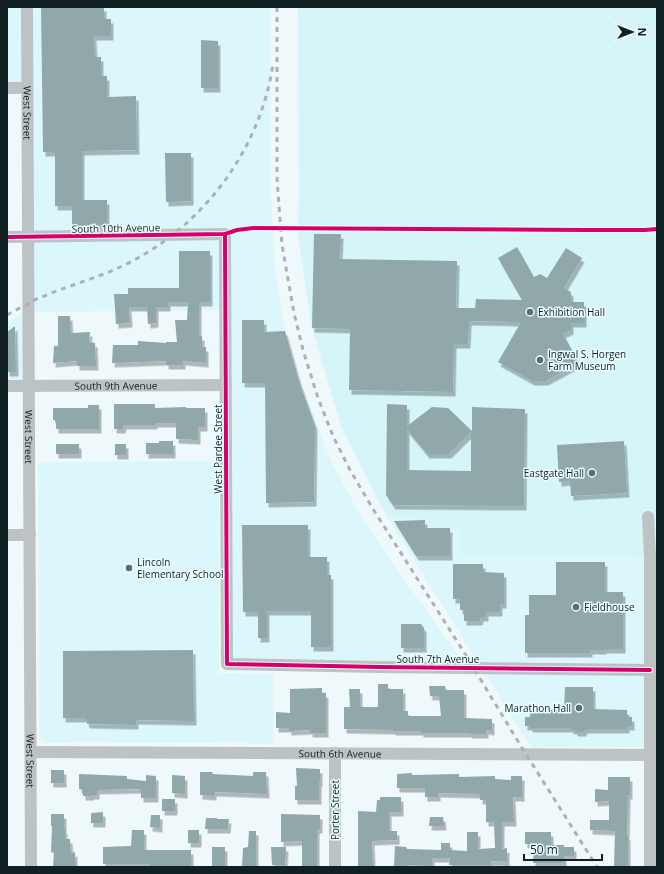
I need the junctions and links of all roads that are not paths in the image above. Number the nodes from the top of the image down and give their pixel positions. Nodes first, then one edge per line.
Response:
1 (27, 7) edge
2 (7, 88) edge
3 (27, 88) junction
4 (225, 234) joint
5 (28, 237) junction
6 (7, 238) edge
7 (226, 385) junction
8 (7, 386) edge
9 (29, 386) junction
10 (648, 517) dead end
11 (7, 535) edge
12 (30, 535) junction
13 (227, 664) joint
14 (650, 670) junction
15 (654, 701) edge
16 (31, 752) junction
17 (336, 753) junction
18 (650, 755) junction
19 (653, 847) edge
20 (31, 867) edge
21 (335, 867) edge
22 (650, 867) edge

1 - 3 street, West Street
2 - 3 street
3 - 5 street, West Street
4 - 5 street, South 10th Avenue
4 - 7 street, West Pardee Street
5 - 6 street, South 10th Avenue
5 - 9 street, West Street
7 - 9 street, South 9th Avenue
7 - 13 street, West Pardee Street
8 - 9 street, South 9th Avenue
9 - 12 street, West Street
10 - 14 street
11 - 12 street
12 - 16 street, West Street
13 - 14 street, South 7th Avenue
14 - 15 street
15 - 18 street
16 - 17 street, South 6th Avenue
16 - 20 street, West Street
17 - 18 street, South 6th Avenue
17 - 21 street, Porter Street
18 - 19 street
19 - 22 street

